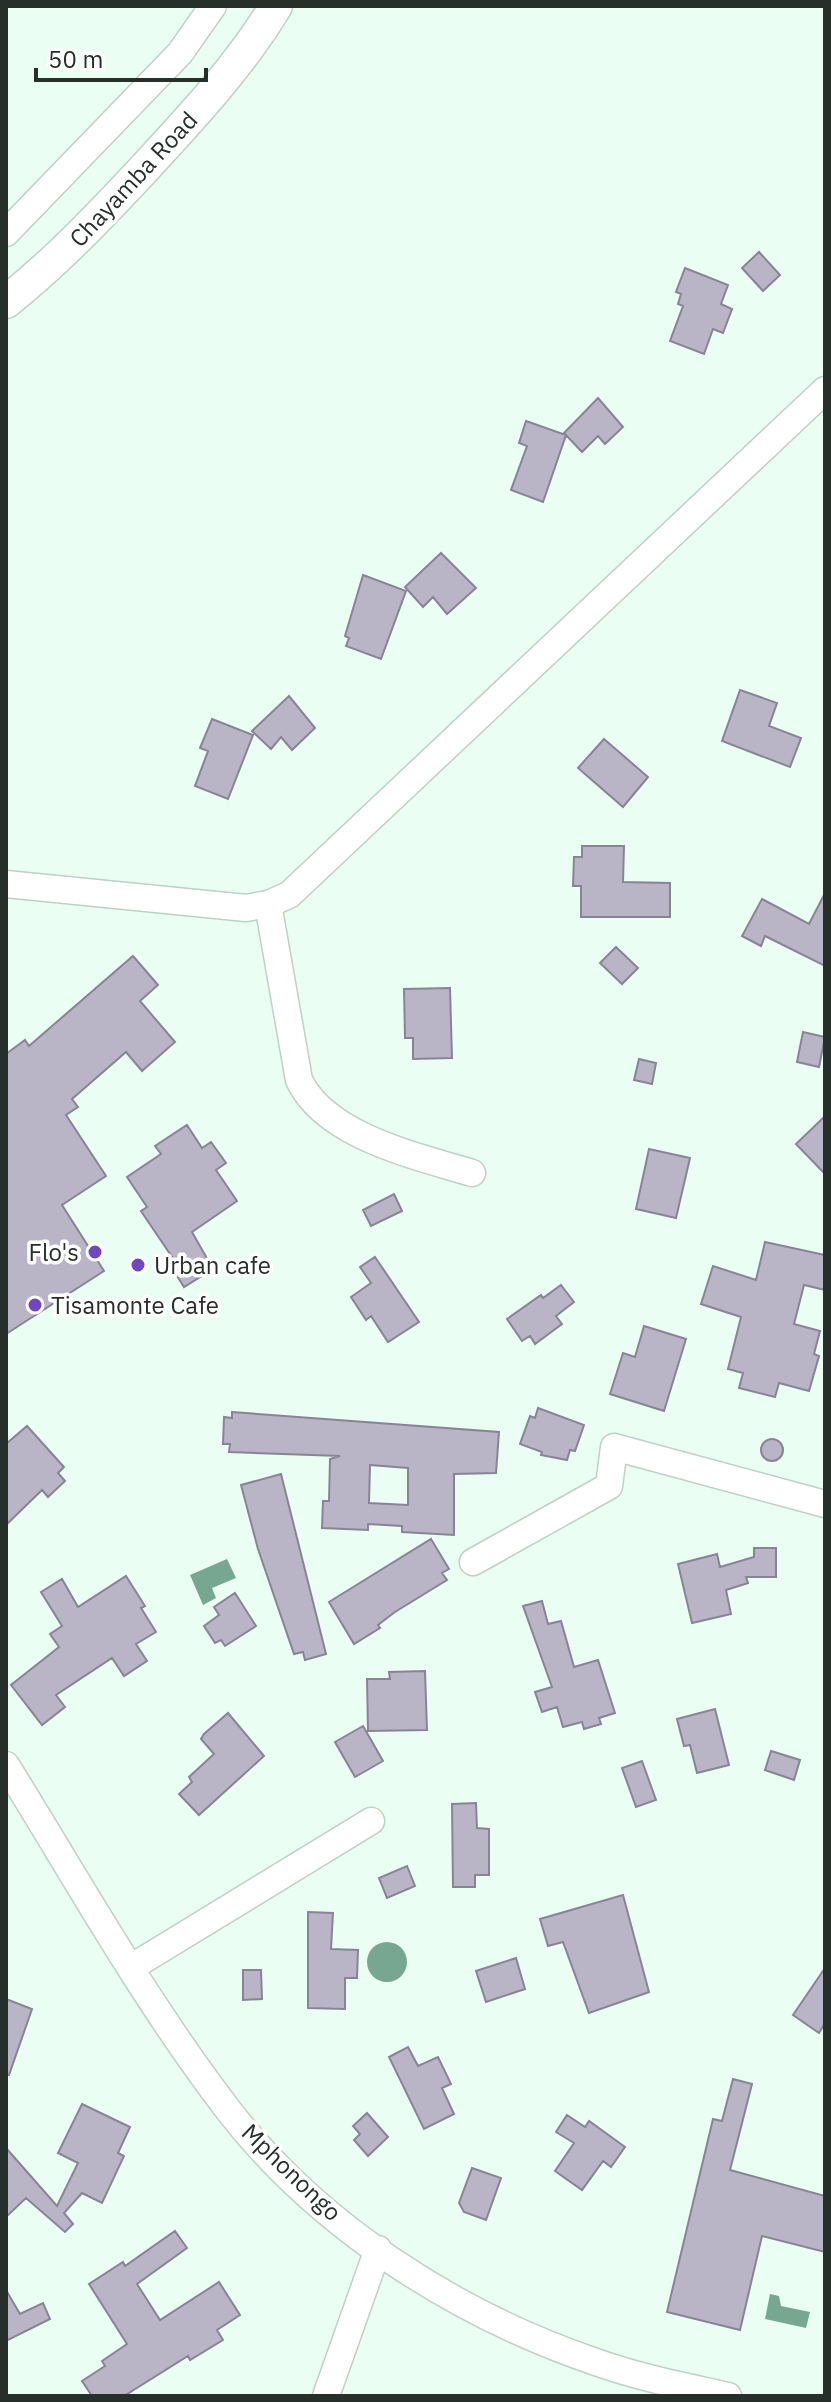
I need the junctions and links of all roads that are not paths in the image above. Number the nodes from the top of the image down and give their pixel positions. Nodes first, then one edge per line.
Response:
1 (213, 6) edge
2 (276, 6) edge
3 (6, 233) edge
4 (6, 302) edge
5 (825, 390) edge
6 (6, 884) edge
7 (268, 904) junction
8 (472, 1173) dead end
9 (825, 1504) edge
10 (473, 1562) dead end
11 (6, 1765) edge
12 (371, 1821) dead end
13 (132, 1967) junction
14 (378, 2249) junction
15 (326, 2396) edge
16 (728, 2396) edge

1 - 3 street
2 - 4 main road, Chayamba Road
5 - 7 street
6 - 7 street
7 - 8 street
9 - 10 street
11 - 13 street, Mphonongo
12 - 13 street
13 - 14 street, Mphonongo
14 - 15 street
14 - 16 street, Mphonongo

